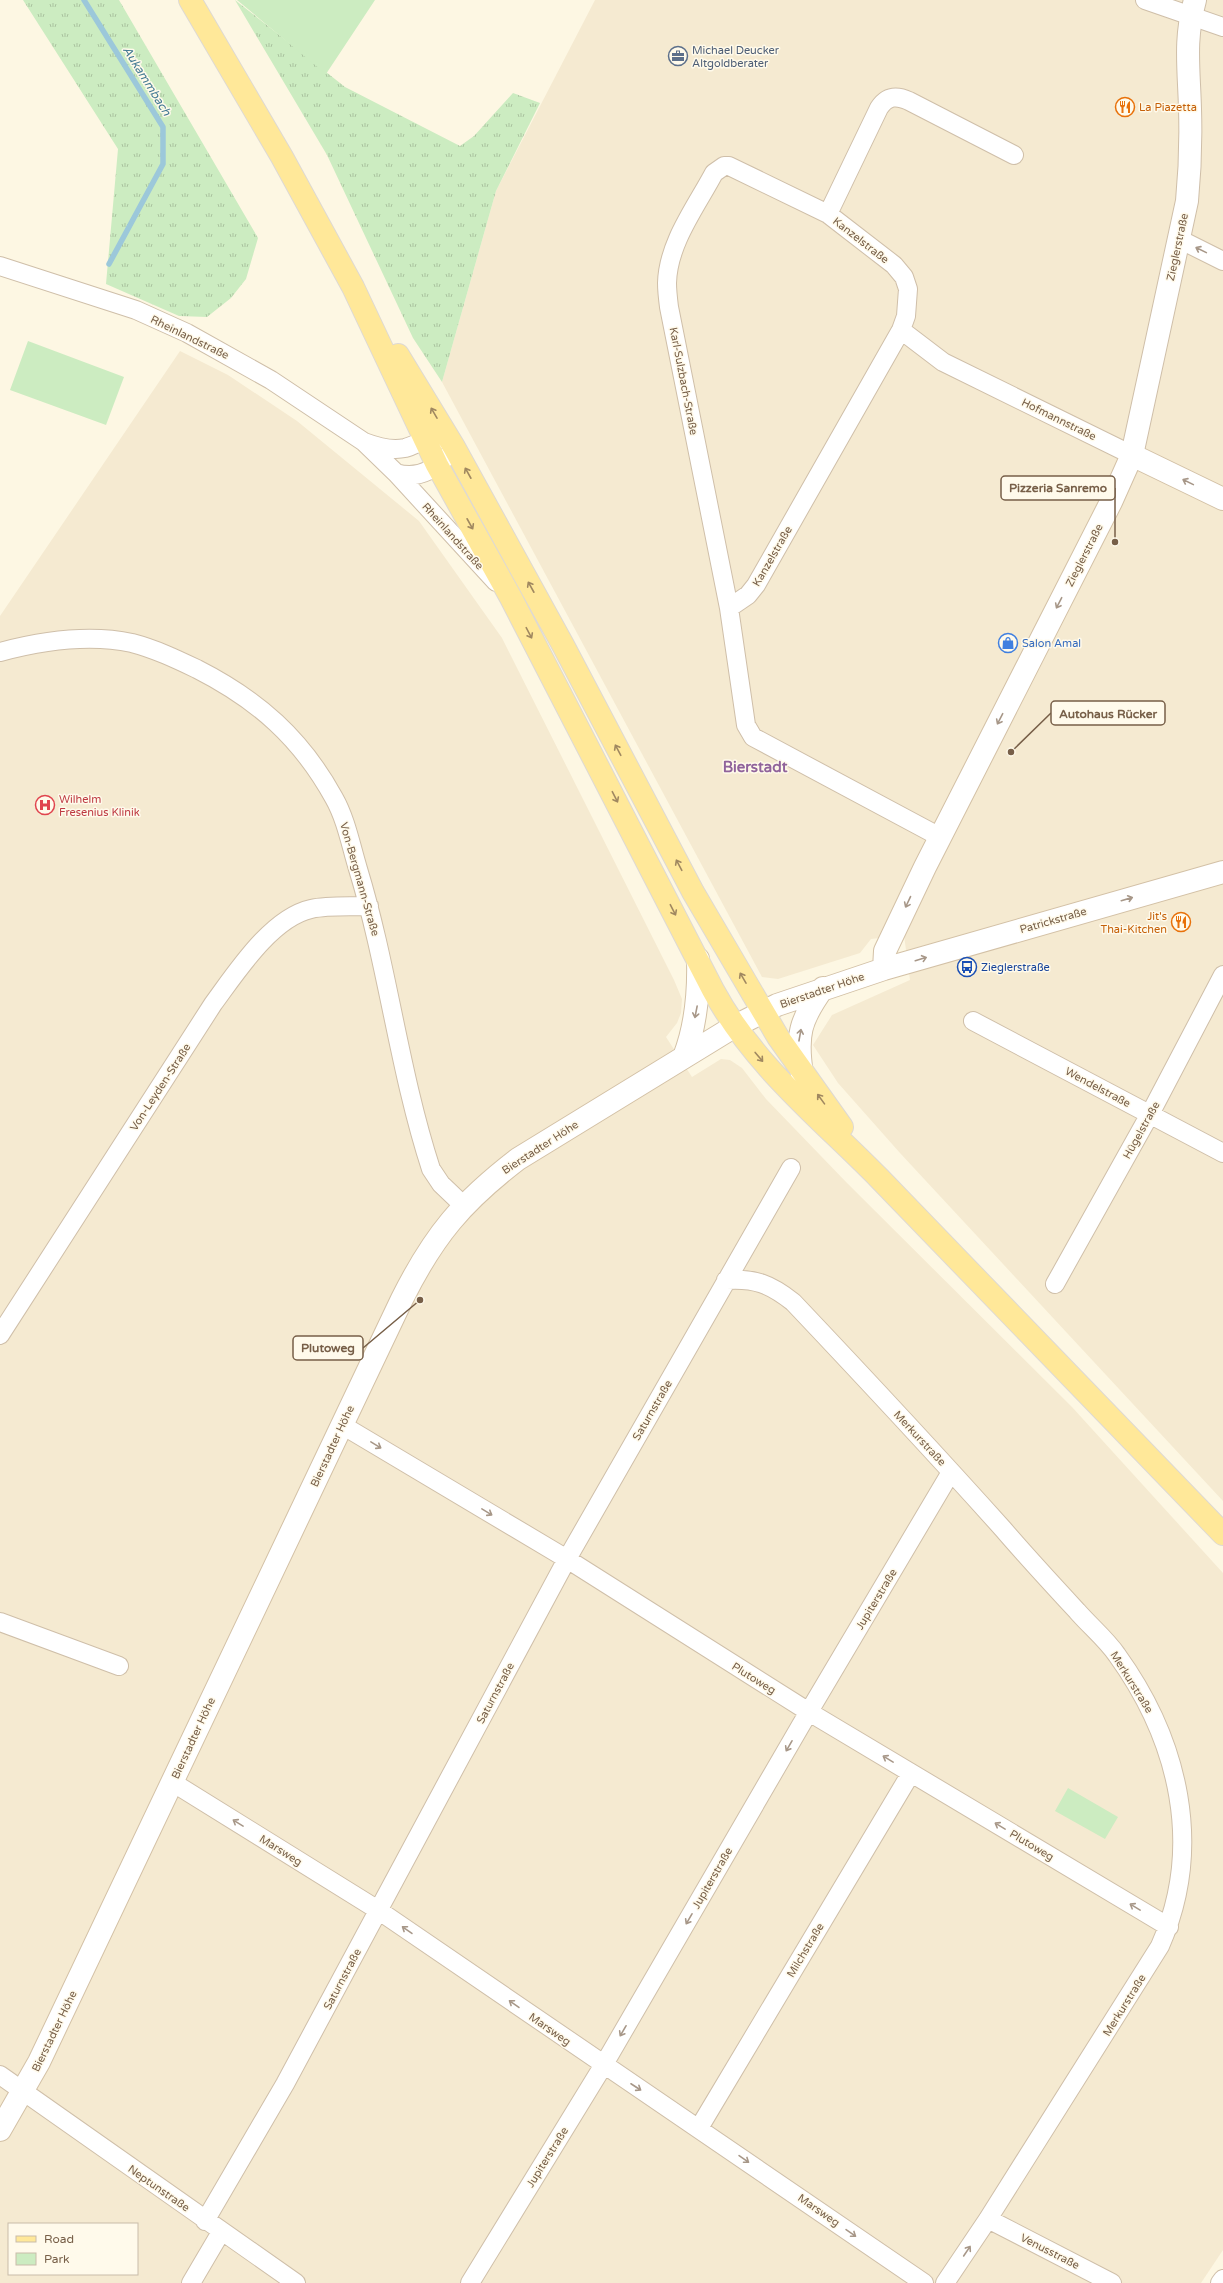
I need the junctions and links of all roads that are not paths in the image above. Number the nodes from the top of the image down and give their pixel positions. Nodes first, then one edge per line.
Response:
1 (190, 0) edge
2 (1145, 0) edge
3 (1193, 8) edge
4 (1223, 27) edge
5 (1014, 155) dead end
6 (724, 166) joint
7 (828, 214) junction
8 (1179, 240) junction
9 (1223, 261) edge
10 (0, 266) edge
11 (353, 287) junction
12 (900, 330) junction
13 (425, 440) junction
14 (364, 442) junction
15 (454, 447) junction
16 (1132, 455) junction
17 (437, 465) junction
18 (396, 473) junction
19 (1223, 499) edge
20 (510, 598) junction
21 (729, 608) junction
22 (0, 652) edge
23 (940, 837) junction
24 (1223, 872) edge
25 (370, 906) junction
26 (698, 959) junction
27 (884, 969) junction
28 (1223, 975) edge
29 (822, 988) junction
30 (763, 1011) junction
31 (973, 1021) dead end
32 (736, 1026) junction
33 (684, 1058) junction
34 (802, 1074) junction
35 (1150, 1114) junction
36 (1223, 1153) edge
37 (791, 1168) dead end
38 (877, 1176) junction
39 (464, 1206) junction
40 (726, 1280) junction
41 (1055, 1284) dead end
42 (0, 1335) edge
43 (342, 1425) junction
44 (951, 1472) junction
45 (1223, 1534) edge
46 (567, 1559) junction
47 (0, 1622) edge
48 (119, 1666) dead end
49 (809, 1712) junction
50 (911, 1773) junction
51 (172, 1782) junction
52 (378, 1910) junction
53 (1169, 1927) junction
54 (603, 2066) junction
55 (0, 2075) edge
56 (24, 2092) junction
57 (699, 2128) junction
58 (0, 2130) edge
59 (988, 2219) junction
60 (205, 2221) junction
61 (221, 2232) junction
62 (1223, 2279) edge
63 (191, 2283) edge
64 (296, 2283) edge
65 (470, 2283) edge
66 (924, 2283) edge
67 (945, 2283) edge
68 (1112, 2283) edge
69 (1220, 2283) edge

1 - 11 main road
2 - 3 street
3 - 4 street
3 - 8 main road, Zieglerstraße
5 - 7 street, Kanzelstraße
6 - 7 street, Kanzelstraße
6 - 21 street, Karl-Sulzbach-Straße
7 - 12 street, Kanzelstraße
9 -> 8 street
8 - 16 main road, Zieglerstraße
10 - 14 street, Rheinlandstraße
11 - 13 main road
15 -> 11 main road
12 - 16 street, Hofmannstraße
12 - 21 street, Kanzelstraße
13 - 14 street, Rheinlandstraße
13 - 15 street, Rheinlandstraße
13 - 17 main road
14 - 18 street, Rheinlandstraße
15 - 17 street
30 -> 15 main road
19 -> 16 main road, Hofmannstraße
16 -> 23 main road, Zieglerstraße
17 - 18 street
17 -> 20 main road
18 - 20 street, Rheinlandstraße
20 -> 26 main road
21 - 23 street
22 - 25 street, Von-Bergmann-Straße
23 -> 27 main road, Zieglerstraße
27 -> 24 main road, Patrickstraße
25 - 39 street, Von-Bergmann-Straße
25 - 42 street, Von-Leyden-Straße
26 - 32 main road
26 -> 33 main road
27 - 29 main road, Bierstadter Höhe
28 - 35 street, Hügelstraße
29 - 30 main road, Bierstadter Höhe
34 -> 29 main road
30 - 32 main road, Bierstadter Höhe
30 - 34 main road
31 - 35 street, Wendelstraße
32 - 33 main road, Bierstadter Höhe
32 -> 38 main road
33 - 39 main road, Bierstadter Höhe
38 -> 34 main road
35 - 36 street, Wendelstraße
35 - 41 street, Hügelstraße
37 - 40 street, Saturnstraße
38 - 45 main road
39 - 43 main road, Bierstadter Höhe
40 - 44 street, Merkurstraße
40 - 46 street, Saturnstraße
43 -> 46 street, Plutoweg
43 - 51 main road, Bierstadter Höhe
44 - 49 street, Jupiterstraße
44 - 53 street, Merkurstraße
46 - 49 street, Plutoweg
46 - 52 street, Saturnstraße
47 - 48 street
50 -> 49 street, Plutoweg
49 -> 54 street, Jupiterstraße
53 -> 50 street, Plutoweg
50 - 57 street, Milchstraße
52 -> 51 street, Marsweg
51 - 56 main road, Bierstadter Höhe
54 -> 52 street, Marsweg
52 - 60 street, Saturnstraße
53 - 59 street, Merkurstraße
54 -> 57 street, Marsweg
54 - 65 street, Jupiterstraße
55 - 56 street, Neptunstraße
56 - 58 main road, Bierstadter Höhe
56 - 60 street, Neptunstraße
57 -> 66 street, Marsweg
67 -> 59 street, Merkurstraße
59 - 68 street, Venusstraße
60 - 61 street, Neptunstraße
61 - 63 street
61 - 64 street, Neptunstraße
62 - 69 street

